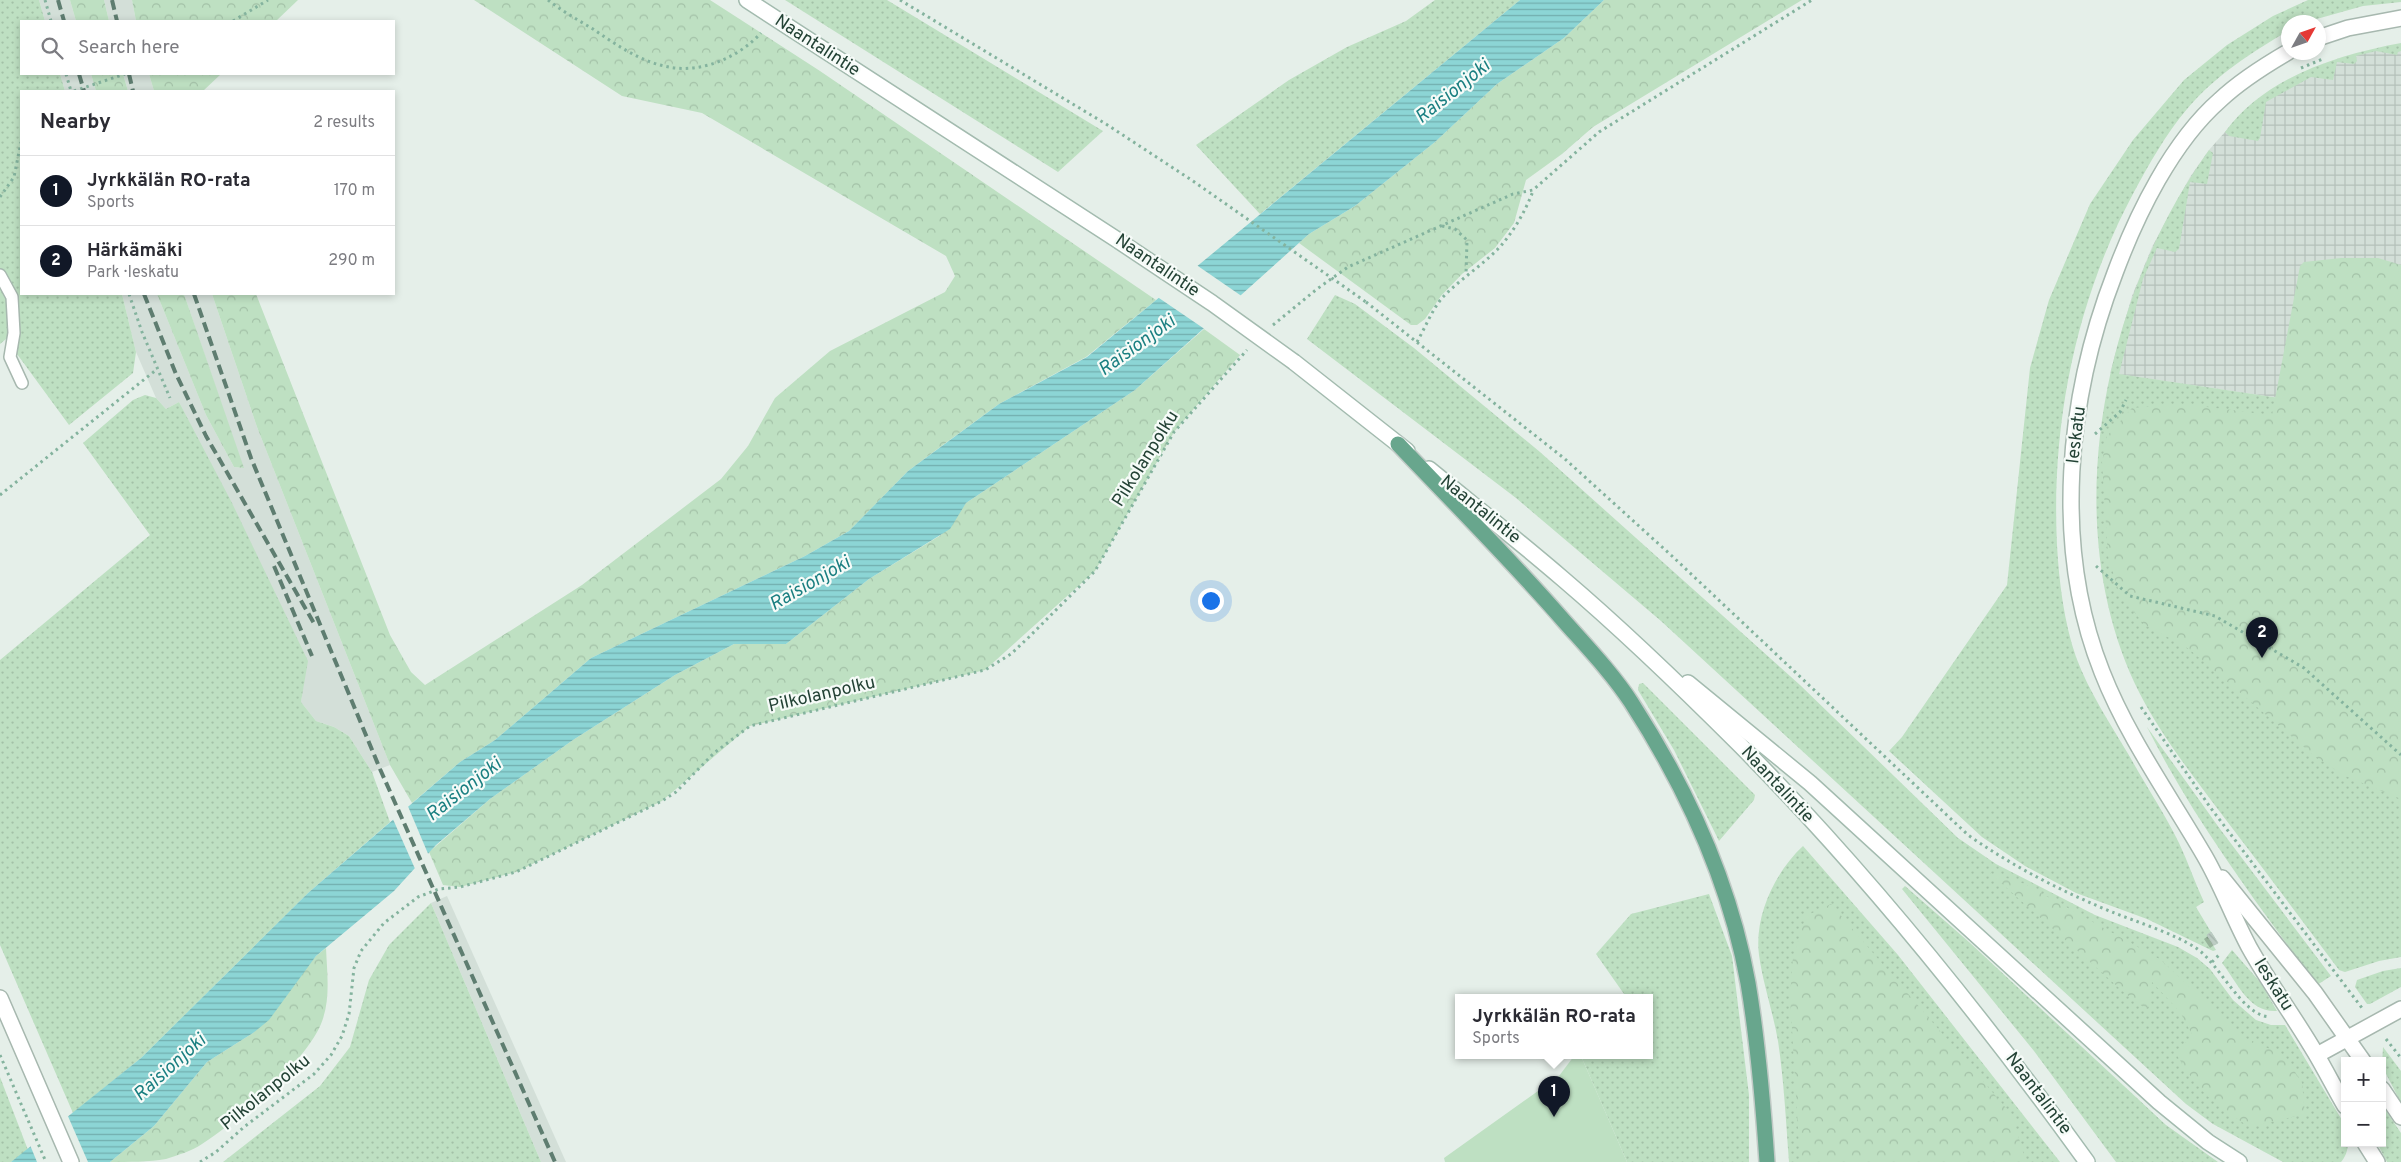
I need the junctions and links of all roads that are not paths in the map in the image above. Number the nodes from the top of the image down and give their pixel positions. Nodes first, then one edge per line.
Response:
1 (747, 0) edge
2 (2401, 18) edge
3 (2326, 35) edge
4 (2281, 56) edge
5 (0, 275) edge
6 (22, 383) dead end
7 (1398, 444) junction
8 (1621, 631) junction
9 (2207, 859) junction
10 (0, 998) edge
11 (2401, 1009) edge
12 (2347, 1038) junction
13 (2317, 1054) junction
14 (2360, 1057) edge
15 (2386, 1095) edge
16 (2343, 1102) edge
17 (2401, 1117) edge
18 (2368, 1147) edge
19 (70, 1162) edge
20 (1767, 1162) edge
21 (2087, 1162) edge
22 (2240, 1162) edge
23 (2377, 1162) edge

1 - 7 main road, Naantalintie, bridge
2 - 3 main road
4 - 9 main road, Ieskatu
5 - 6 lane
7 - 8 main road, Naantalintie
7 - 20 main road
8 - 21 main road, Naantalintie
8 - 22 main road
9 - 12 main road, Ieskatu
9 - 13 main road, Ieskatu
10 - 19 main road
11 - 12 main road
12 - 13 main road
12 - 14 main road, Ieskatu
13 - 16 main road, Ieskatu
15 - 17 main road
18 - 23 main road

